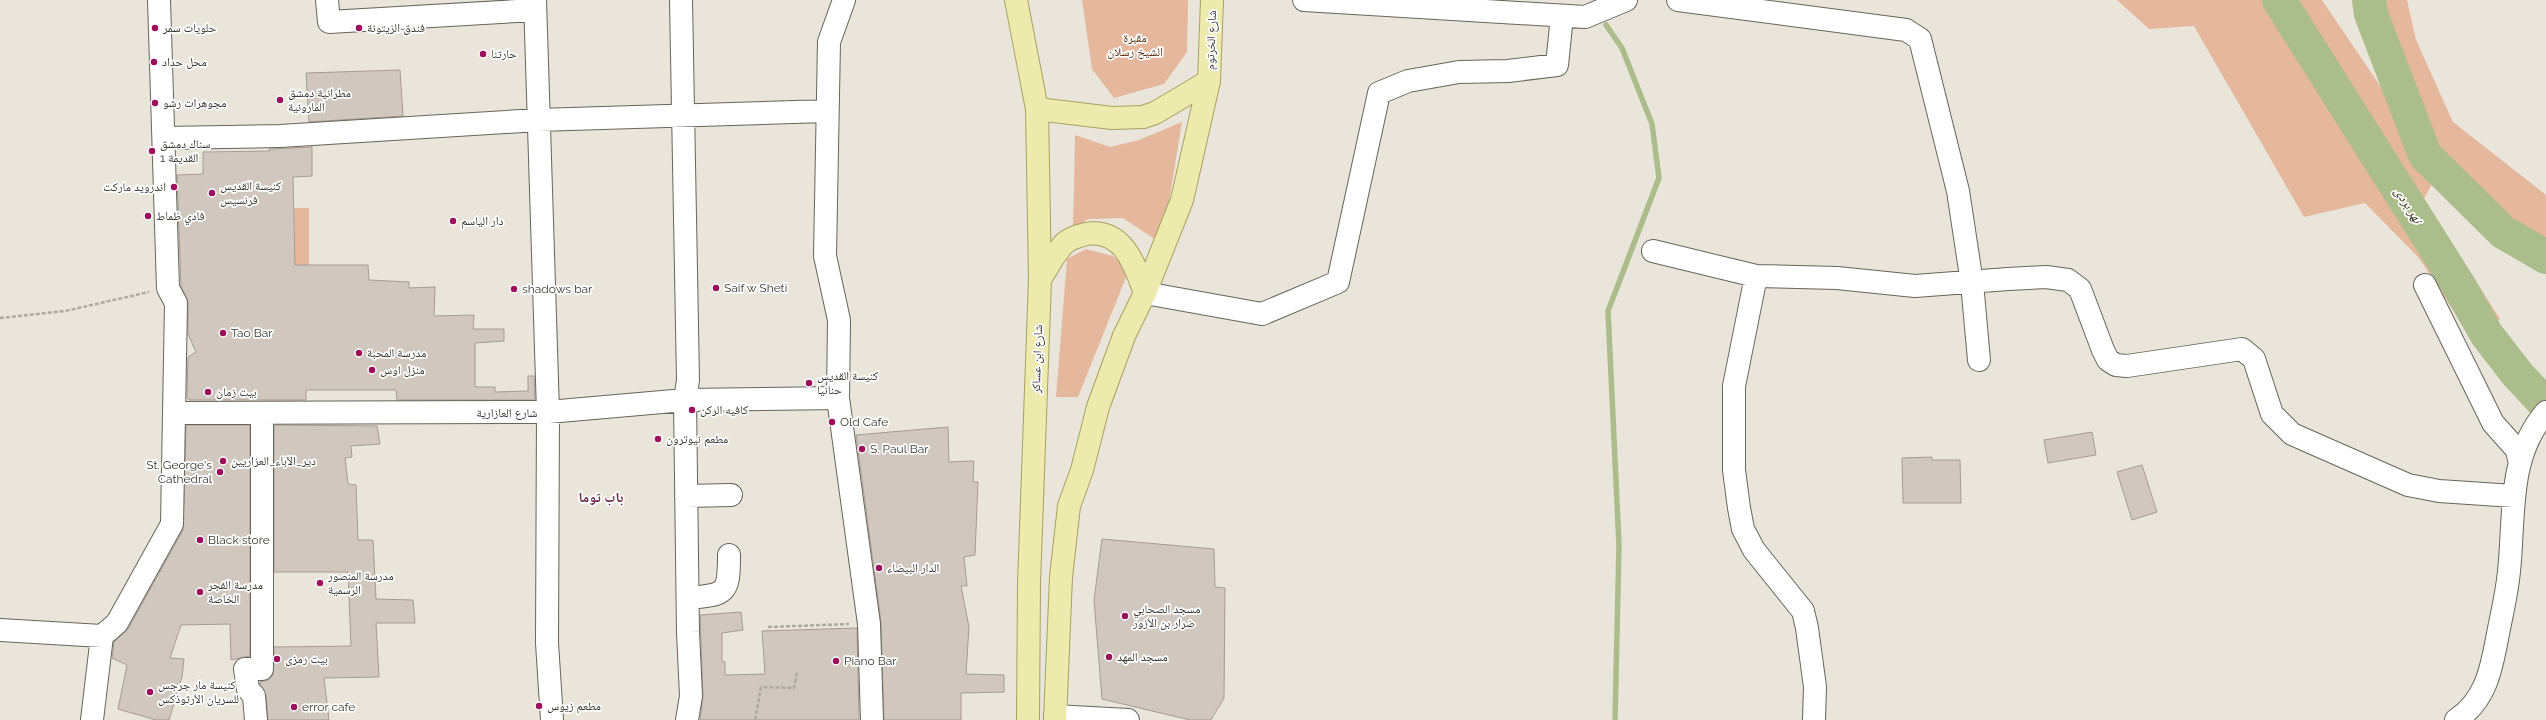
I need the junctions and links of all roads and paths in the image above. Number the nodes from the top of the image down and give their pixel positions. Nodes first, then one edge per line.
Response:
1 (159, 0) edge
2 (327, 0) edge
3 (681, 0) edge
4 (844, 0) edge
5 (1016, 0) edge
6 (1212, 0) edge
7 (1304, 0) edge
8 (1626, 0) edge
9 (1678, 0) edge
10 (535, 5) edge
11 (1562, 16) junction
12 (1209, 81) junction
13 (1037, 109) junction
14 (826, 111) junction
15 (683, 116) junction
16 (538, 120) junction
17 (165, 138) junction
18 (1653, 251) dead end
19 (1756, 276) junction
20 (1040, 279) junction
21 (1972, 283) junction
22 (2425, 285) dead end
23 (168, 288) junction
24 (1144, 293) junction
25 (0, 318) edge
26 (1979, 360) dead end
27 (838, 398) junction
28 (685, 400) junction
29 (548, 412) junction
30 (2546, 412) edge
31 (174, 413) junction
32 (262, 414) junction
33 (2523, 451) junction
34 (731, 495) dead end
35 (686, 496) junction
36 (2514, 496) junction
37 (729, 555) dead end
38 (688, 598) junction
39 (869, 624) junction
40 (768, 627) dead end
41 (0, 630) edge
42 (102, 636) junction
43 (797, 673) dead end
44 (1055, 718) edge
45 (92, 720) edge
46 (256, 720) edge
47 (552, 720) edge
48 (687, 720) edge
49 (755, 720) edge
50 (872, 720) edge
51 (1028, 720) edge
52 (1128, 720) edge
53 (1814, 720) edge
54 (2456, 720) edge

1 - 17 street
2 - 10 street
3 - 15 street
4 - 14 street
5 - 13 main road, شارع ابن عساكر
6 - 12 main road, شارع الخرتوم
7 - 11 street
8 - 11 street
9 - 21 street
10 - 16 street
11 - 24 street
12 - 13 main road
12 - 24 main road
13 - 20 main road, شارع ابن عساكر
14 - 15 street
14 - 27 street
15 - 16 street
15 - 28 street
16 - 17 street
16 - 29 street
17 - 23 street
18 - 19 street
19 - 21 street
19 - 53 street
20 - 24 main road
20 - 51 main road, شارع ابن عساكر
21 - 26 street
21 - 36 street
22 - 33 street
23 - 25 path
23 - 31 street
24 - 44 main road
27 - 28 street, شارع العازارية
27 - 39 street
28 - 29 street, شارع العازارية
28 - 35 street
29 - 32 street, شارع العازارية
29 - 47 street
30 - 33 street
31 - 32 street, شارع العازارية
31 - 42 street
32 - 46 street
33 - 36 street
34 - 35 street
35 - 38 street
36 - 54 street
37 - 38 street
38 - 48 street
39 - 40 path
39 - 50 street
41 - 42 street
42 - 45 street
43 - 49 path
44 - 52 street

